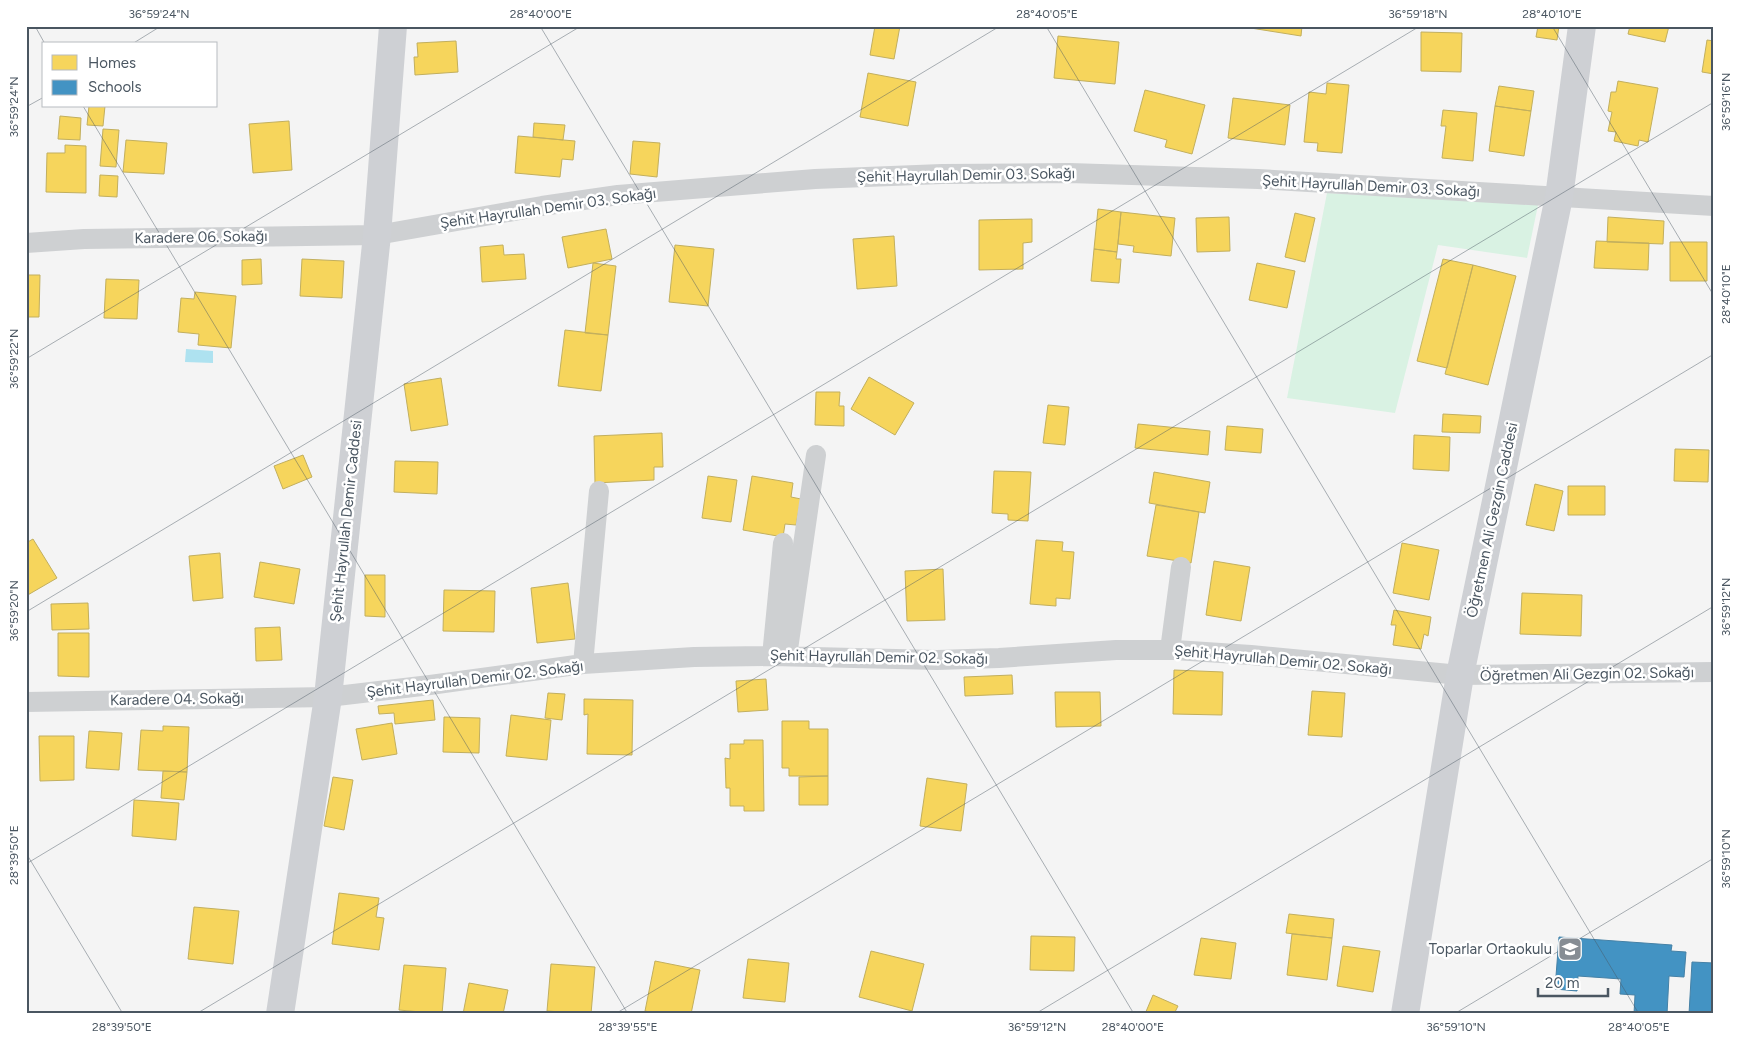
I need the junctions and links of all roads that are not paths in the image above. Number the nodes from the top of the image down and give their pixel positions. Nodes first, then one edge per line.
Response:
1 (393, 26) edge
2 (1582, 26) edge
3 (1559, 197) junction
4 (1714, 206) edge
5 (377, 235) junction
6 (26, 243) edge
7 (816, 455) dead end
8 (599, 491) dead end
9 (782, 543) dead end
10 (1181, 567) dead end
11 (1170, 650) junction
12 (780, 656) junction
13 (583, 664) junction
14 (1714, 672) edge
15 (1460, 675) junction
16 (328, 697) junction
17 (26, 702) edge
18 (280, 1014) edge
19 (1406, 1014) edge

1 - 5 street, Şehit Hayrullah Demir Caddesi
2 - 3 street, Öğretmen Ali Gezgin Caddesi
3 - 4 street, Şehit Hayrullah Demir 03. Sokağı
3 - 5 street, Şehit Hayrullah Demir 03. Sokağı
3 - 15 street, Öğretmen Ali Gezgin Caddesi
5 - 6 street, Karadere 06. Sokağı
5 - 16 street, Şehit Hayrullah Demir Caddesi
7 - 12 street
8 - 13 street
9 - 12 street
10 - 11 street
11 - 12 street, Şehit Hayrullah Demir 02. Sokağı
11 - 15 street, Şehit Hayrullah Demir 02. Sokağı
12 - 13 street, Şehit Hayrullah Demir 02. Sokağı
13 - 16 street, Şehit Hayrullah Demir 02. Sokağı
14 - 15 street, Öğretmen Ali Gezgin 02. Sokağı
15 - 19 street, Öğretmen Ali Gezgin Caddesi
16 - 17 street, Karadere 04. Sokağı
16 - 18 street, Şehit Hayrullah Demir Caddesi

